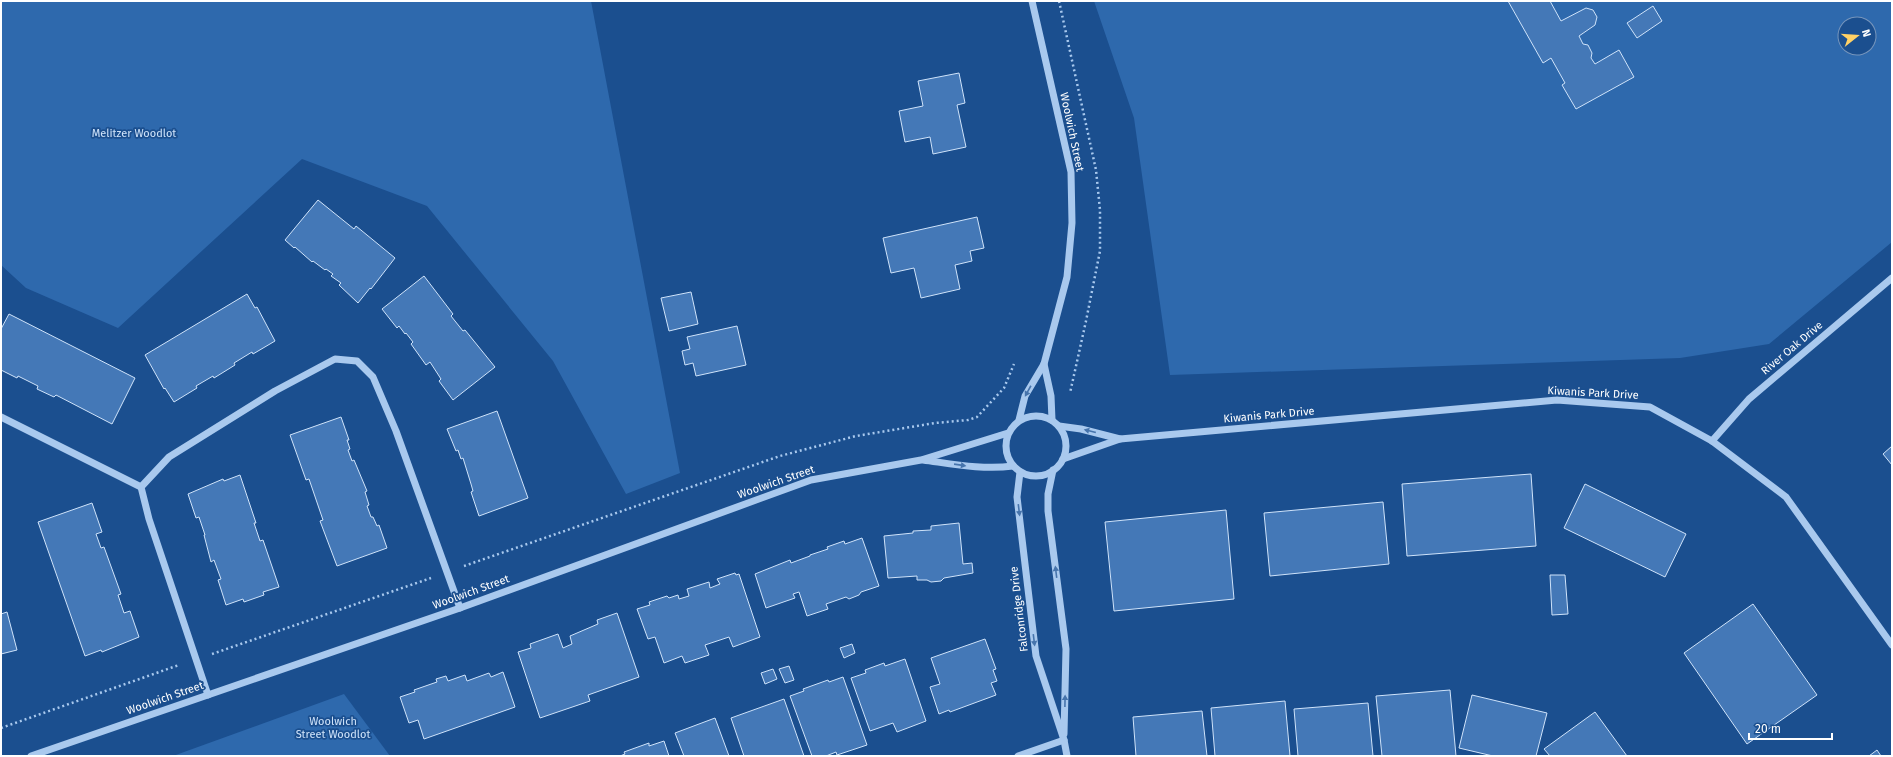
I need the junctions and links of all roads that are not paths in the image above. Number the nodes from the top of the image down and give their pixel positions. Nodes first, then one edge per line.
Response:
1 (1032, 1) edge
2 (1892, 278) edge
3 (1044, 364) junction
4 (1, 417) edge
5 (1019, 420) junction
6 (1052, 420) junction
7 (1059, 426) junction
8 (1008, 433) junction
9 (1120, 439) junction
10 (1712, 441) junction
11 (1063, 459) junction
12 (921, 460) junction
13 (1013, 466) junction
14 (1053, 470) junction
15 (1020, 472) junction
16 (141, 487) junction
17 (460, 608) junction
18 (1892, 645) edge
19 (208, 695) junction
20 (1064, 740) junction
21 (31, 756) edge
22 (1018, 756) edge
23 (1067, 756) edge

1 - 3 street, Woolwich Street
2 - 10 street, River Oak Drive
3 -> 5 street, Woolwich Street
3 - 6 street, Woolwich Street
4 - 16 street
5 - 6 street
5 - 8 street, Woolwich Street
6 - 7 street
9 -> 7 street, Kiwanis Park Drive
7 - 11 street
8 - 12 street, Woolwich Street
8 - 13 street
9 - 10 street, Kiwanis Park Drive
9 - 11 street, Kiwanis Park Drive
10 - 18 street, Kiwanis Park Drive
11 - 14 street
12 -> 13 street, Woolwich Street
12 - 17 street, Woolwich Street
13 - 15 street
14 - 15 street
20 -> 14 street, Falconridge Drive
15 -> 20 street, Falconridge Drive
16 - 17 street
16 - 19 street
17 - 19 street, Woolwich Street
19 - 21 street, Woolwich Street
20 - 22 street
20 - 23 street, Falconridge Drive

